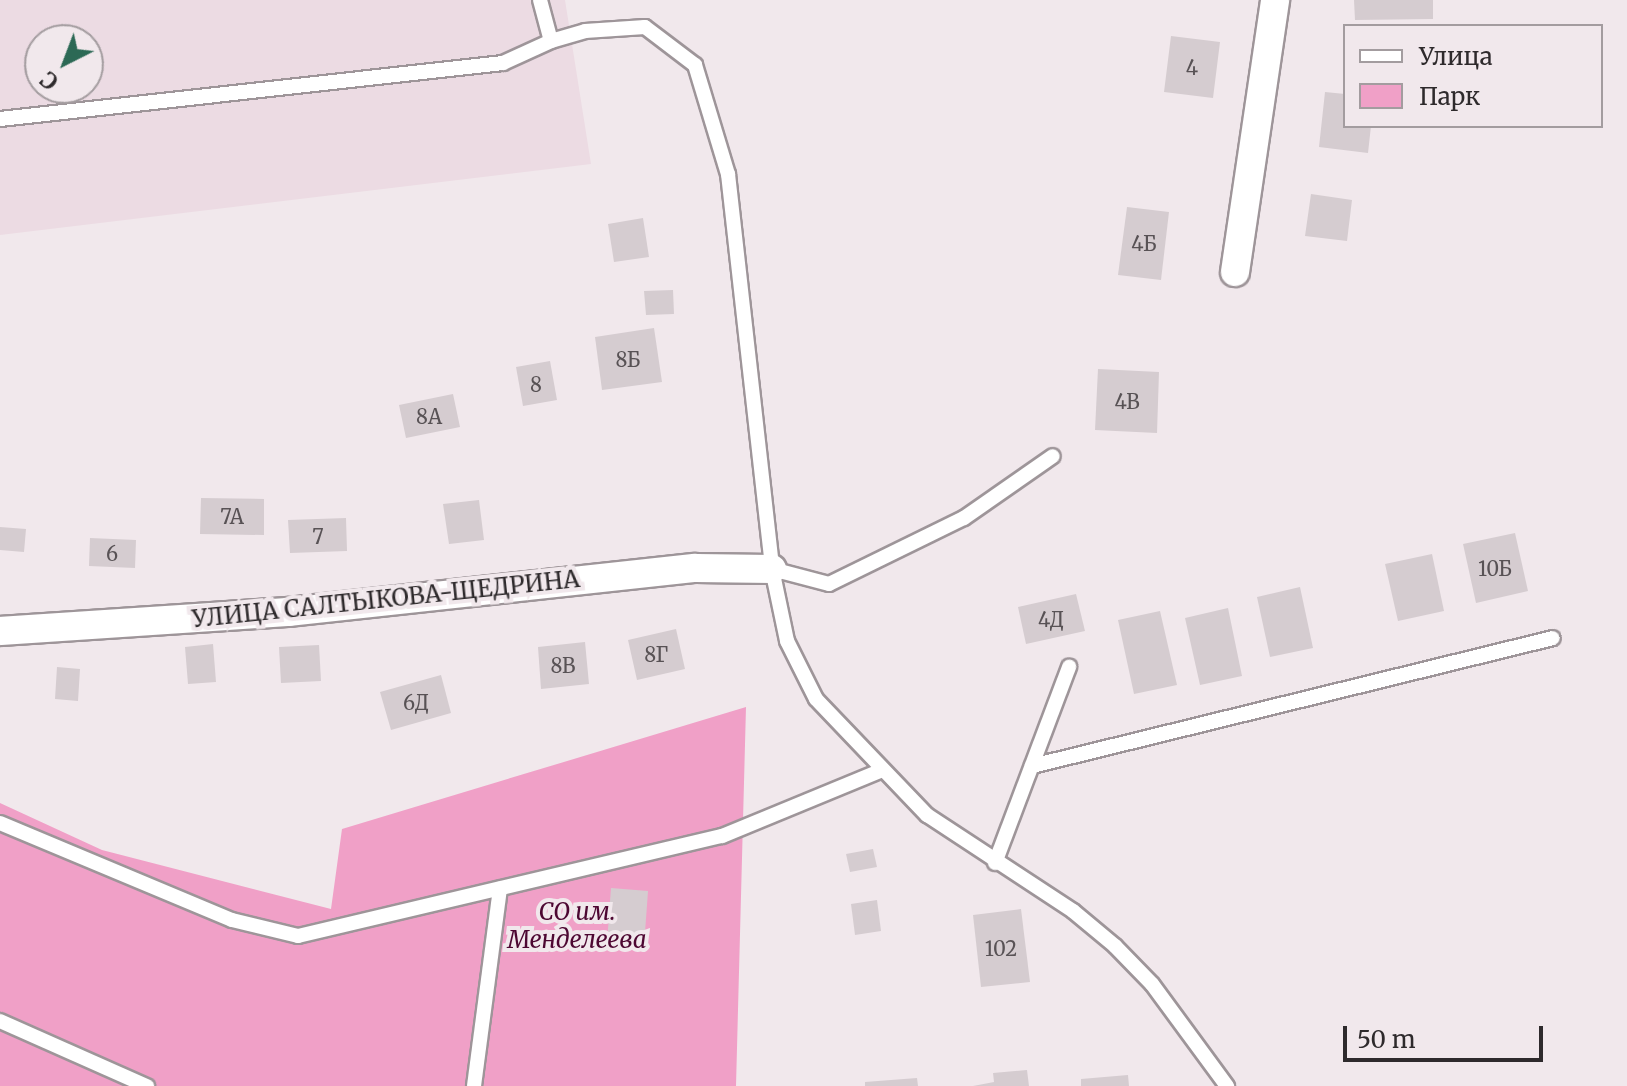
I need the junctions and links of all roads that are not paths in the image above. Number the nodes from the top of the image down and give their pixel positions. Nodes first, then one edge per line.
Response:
1 (540, 0) edge
2 (1275, 0) edge
3 (551, 41) junction
4 (0, 119) edge
5 (1235, 272) dead end
6 (1053, 456) dead end
7 (772, 569) junction
8 (0, 631) edge
9 (1553, 638) dead end
10 (1069, 667) dead end
11 (1032, 766) junction
12 (880, 771) junction
13 (0, 823) edge
14 (995, 863) junction
15 (500, 889) junction
16 (0, 1021) edge
17 (147, 1086) edge
18 (474, 1086) edge
19 (1227, 1086) edge

1 - 3 lane
2 - 5 street
3 - 4 lane
3 - 7 lane
6 - 7 lane
7 - 8 street, УЛИЦА САЛТЫКОВА-ЩЕДРИНА
7 - 12 lane
9 - 11 lane
10 - 11 lane
11 - 14 lane
12 - 14 lane
12 - 15 lane
13 - 15 lane
14 - 19 lane
15 - 18 lane
16 - 17 lane

